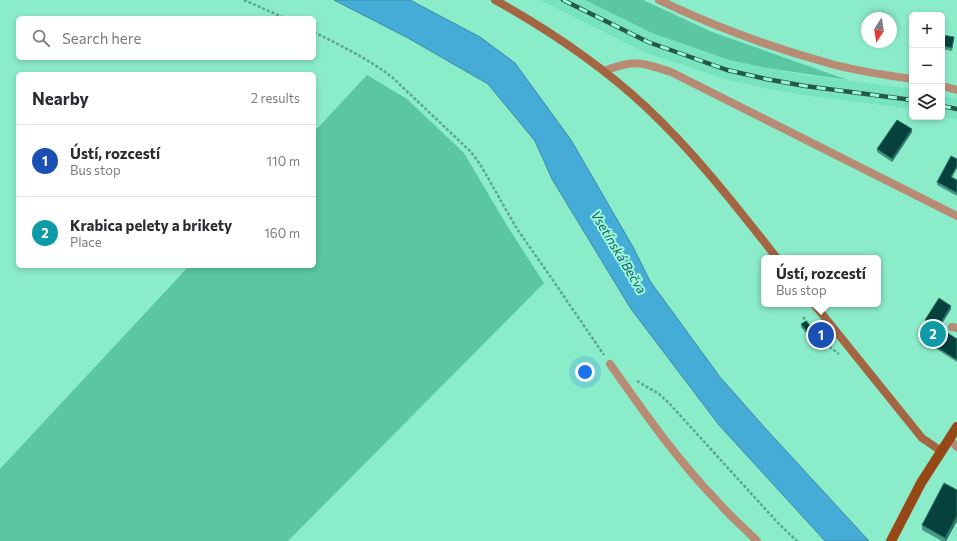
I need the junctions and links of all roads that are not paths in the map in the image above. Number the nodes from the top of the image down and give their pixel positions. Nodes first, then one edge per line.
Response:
1 (495, 0) edge
2 (659, 0) edge
3 (604, 71) junction
4 (909, 78) edge
5 (945, 87) edge
6 (957, 90) edge
7 (957, 216) edge
8 (775, 255) edge
9 (816, 307) edge
10 (610, 364) road end
11 (957, 427) edge
12 (949, 439) junction
13 (957, 447) edge
14 (941, 451) junction
15 (757, 541) edge
16 (890, 541) edge

1 - 3 main road
2 - 4 street
3 - 7 street
3 - 8 main road
5 - 6 street
9 - 14 main road
10 - 15 street
11 - 12 main road
12 - 13 street
12 - 14 main road
14 - 16 main road

